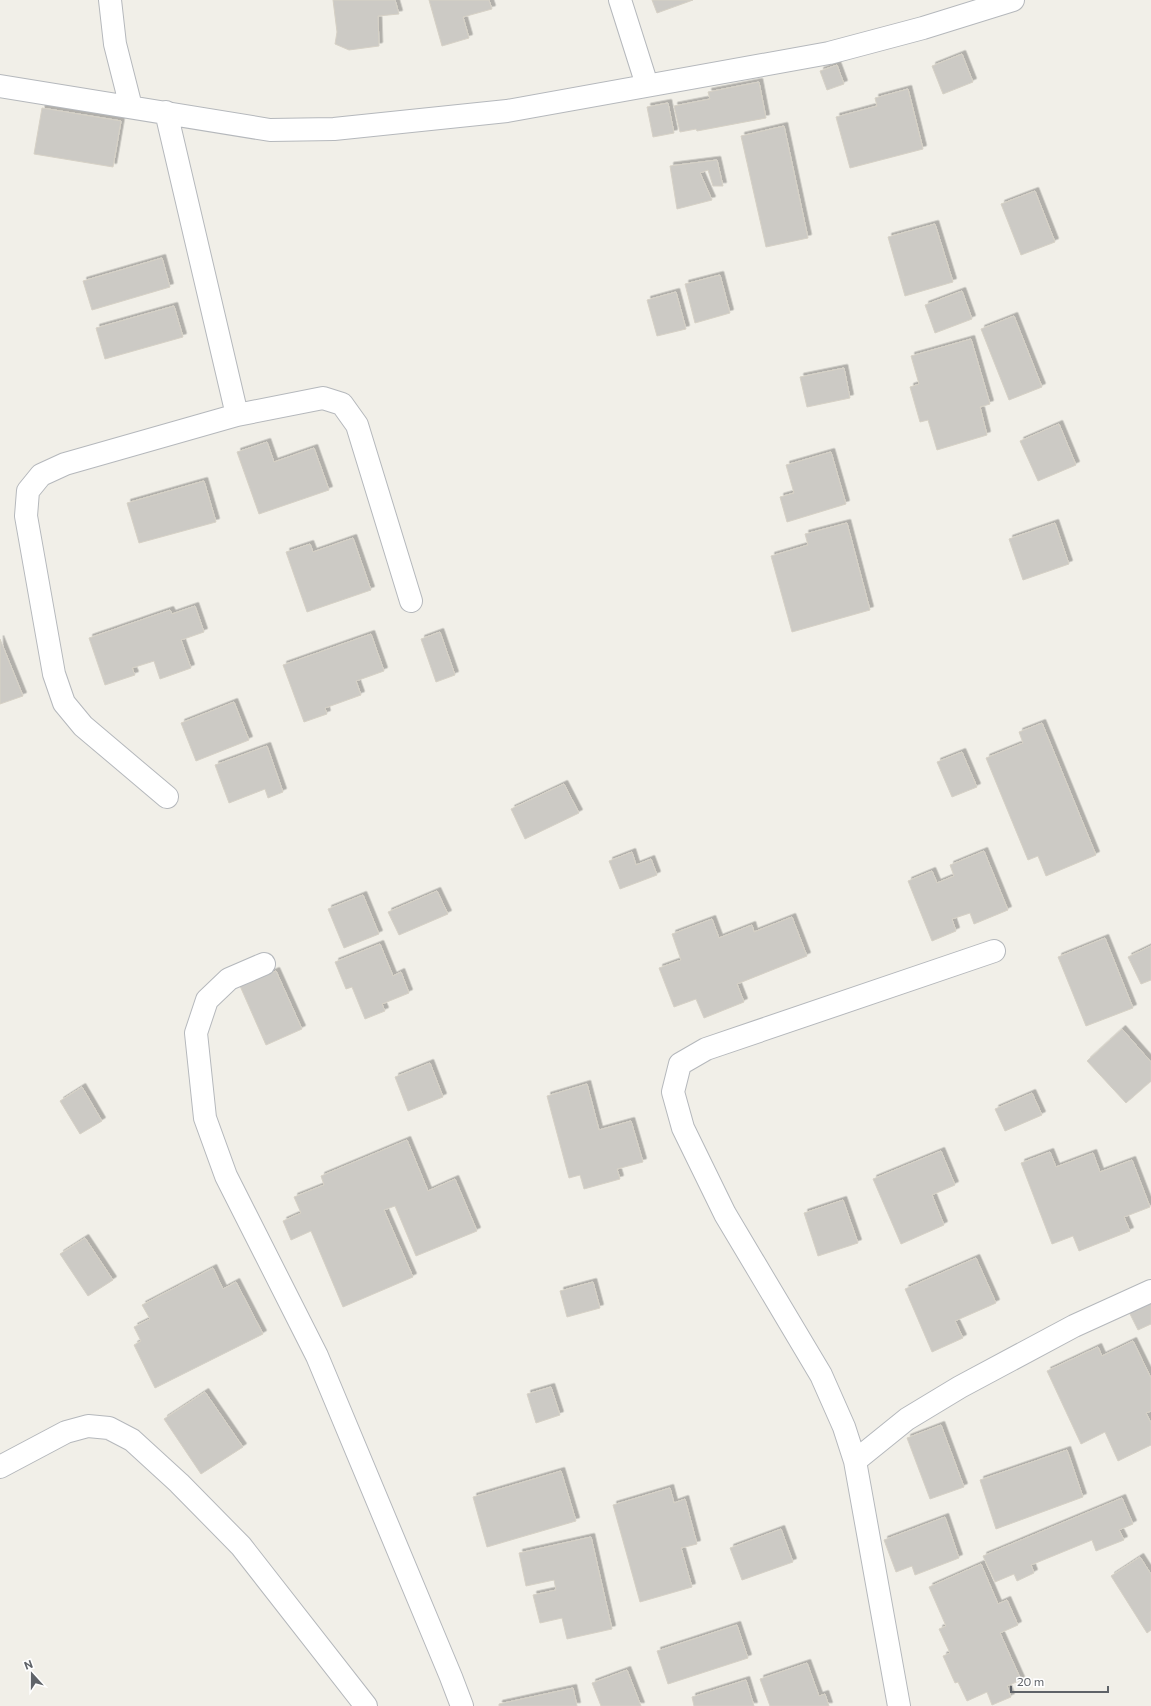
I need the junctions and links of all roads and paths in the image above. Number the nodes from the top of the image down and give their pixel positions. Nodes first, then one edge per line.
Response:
1 (110, 0) edge
2 (620, 0) edge
3 (1013, 0) edge
4 (648, 85) junction
5 (0, 86) edge
6 (131, 107) junction
7 (166, 112) junction
8 (237, 415) junction
9 (411, 601) dead end
10 (167, 797) dead end
11 (994, 951) dead end
12 (264, 964) dead end
13 (1151, 1291) edge
14 (855, 1461) junction
15 (0, 1467) edge
16 (366, 1706) edge
17 (462, 1706) edge
18 (899, 1706) edge

1 - 6 street
2 - 4 street
3 - 4 street
4 - 7 street
5 - 6 street
6 - 7 street
7 - 8 street
8 - 9 street
8 - 10 street
11 - 14 street
12 - 17 street
13 - 14 street
14 - 18 street
15 - 16 street

